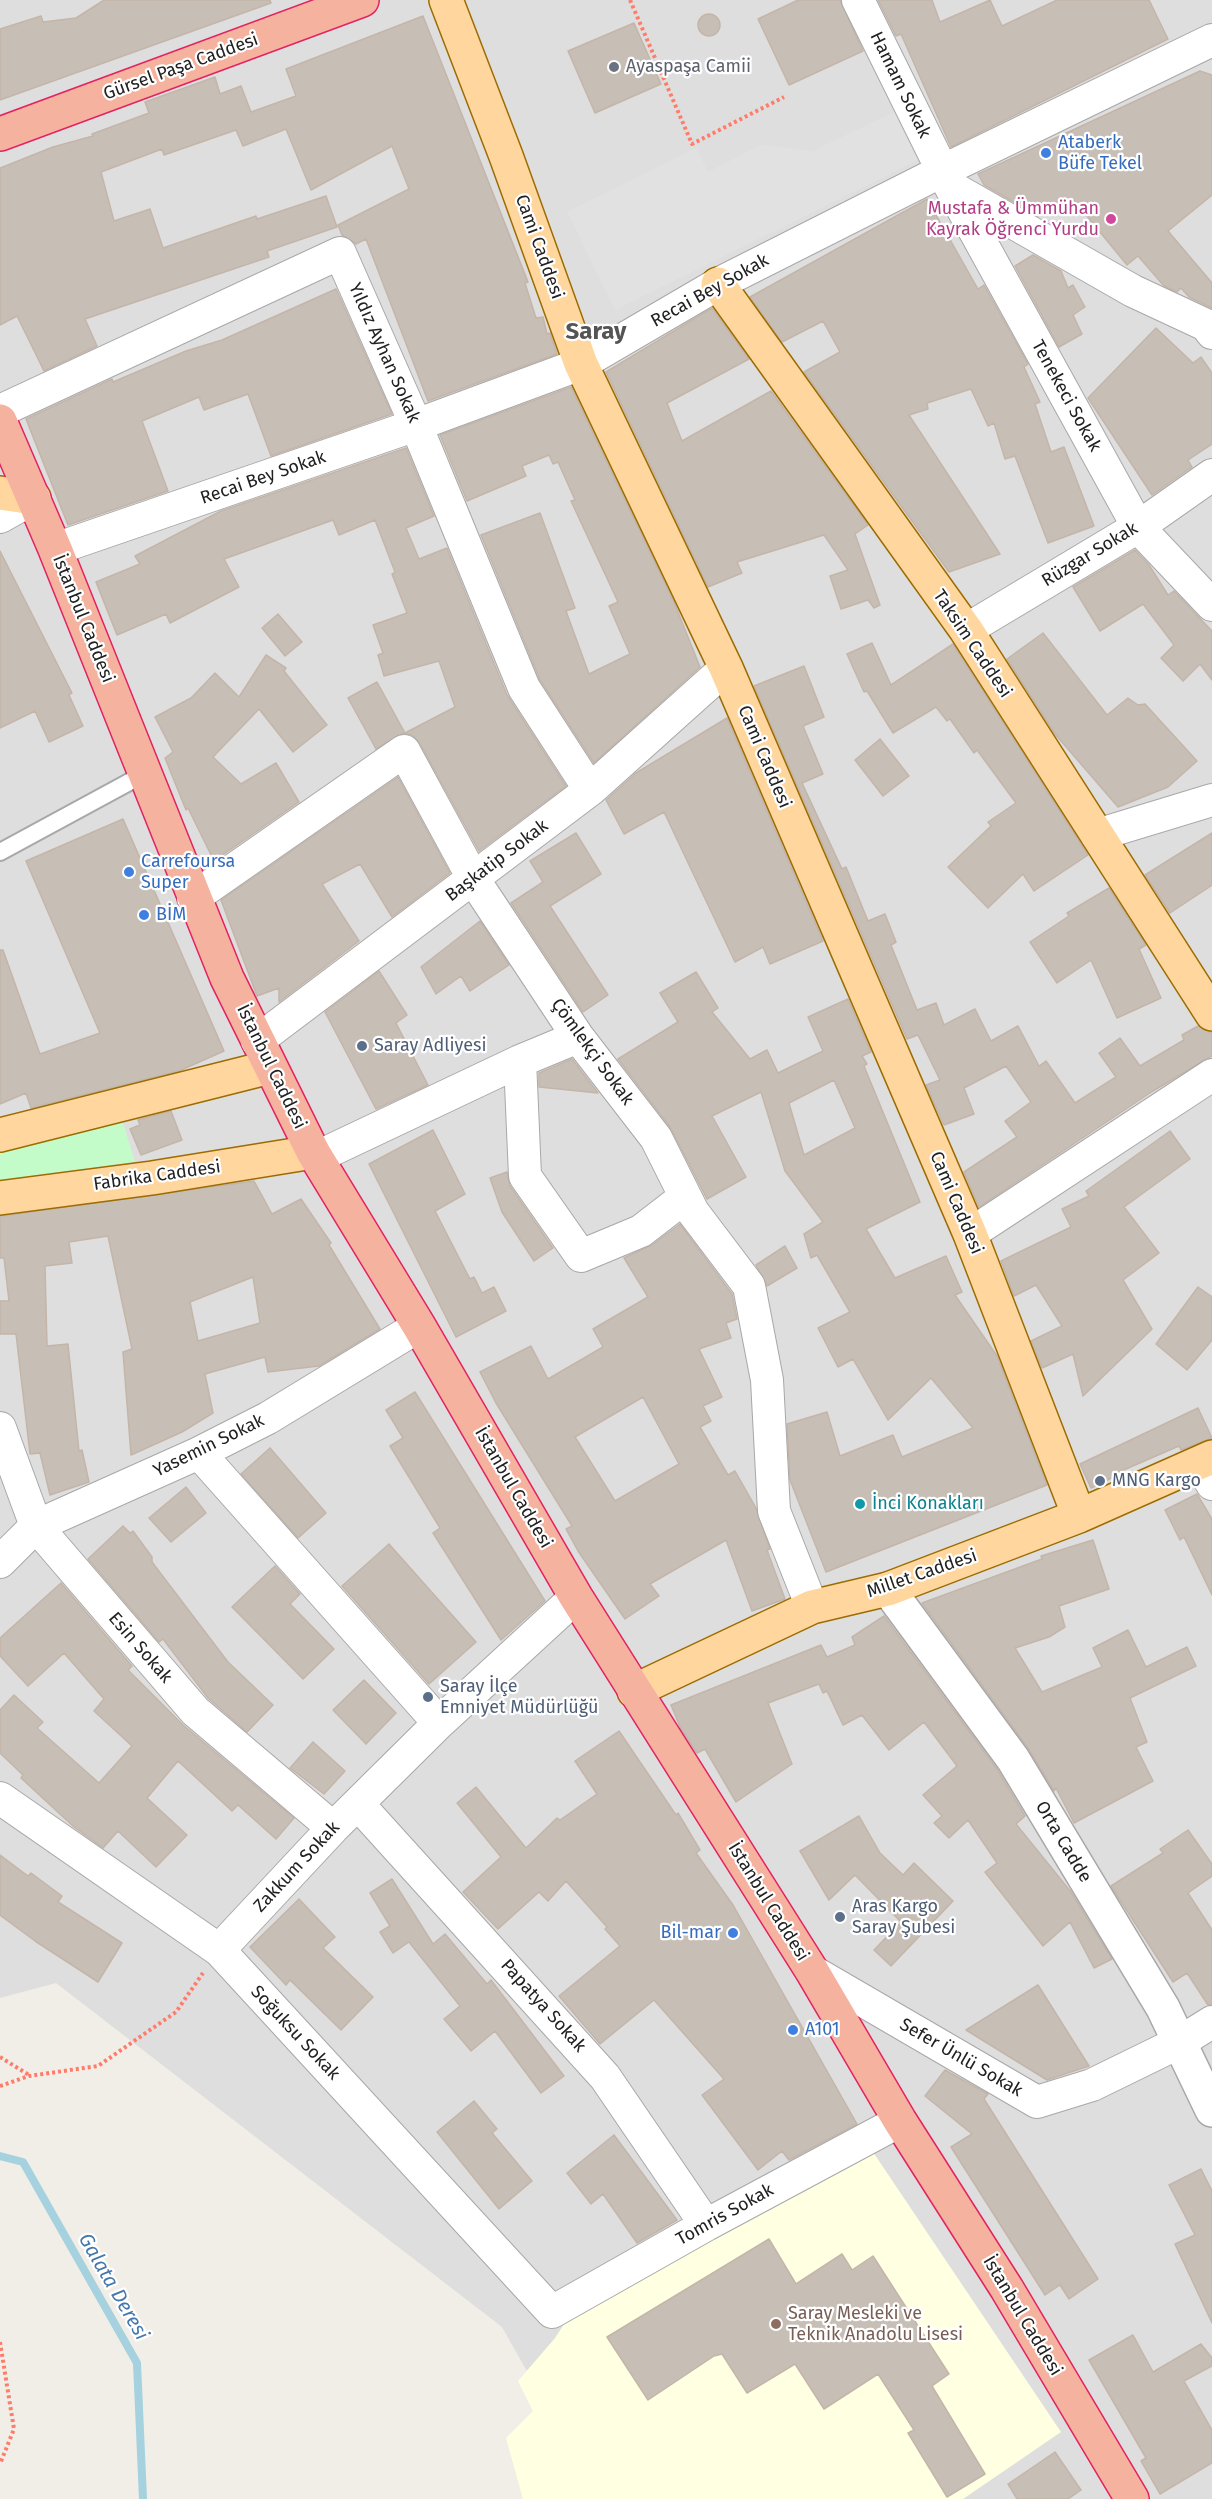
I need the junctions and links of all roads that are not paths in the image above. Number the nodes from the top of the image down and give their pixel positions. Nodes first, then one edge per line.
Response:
1 (362, 0) edge
2 (446, 0) edge
3 (858, 0) edge
4 (1212, 39) edge
5 (0, 134) edge
6 (946, 178) junction
7 (718, 284) junction
8 (1212, 333) edge
9 (581, 364) junction
10 (0, 411) edge
11 (0, 422) edge
12 (416, 425) junction
13 (1212, 476) edge
14 (0, 493) edge
15 (34, 498) junction
16 (0, 517) edge
17 (1138, 527) junction
18 (55, 549) junction
19 (1212, 604) edge
20 (966, 630) junction
21 (726, 668) junction
22 (144, 774) junction
23 (590, 790) junction
24 (1209, 795) edge
25 (1097, 835) junction
26 (0, 852) edge
27 (474, 880) junction
28 (193, 898) junction
29 (1212, 1014) edge
30 (578, 1037) junction
31 (264, 1054) junction
32 (520, 1061) junction
33 (1212, 1075) edge
34 (0, 1135) edge
35 (315, 1155) junction
36 (685, 1197) junction
37 (0, 1198) edge
38 (970, 1234) junction
39 (419, 1326) junction
40 (0, 1428) edge
41 (199, 1453) junction
42 (1208, 1468) edge
43 (1079, 1516) junction
44 (36, 1526) junction
45 (0, 1562) edge
46 (888, 1589) junction
47 (576, 1597) junction
48 (812, 1607) junction
49 (634, 1691) junction
50 (439, 1723) junction
51 (0, 1798) edge
52 (358, 1804) junction
53 (333, 1828) junction
54 (219, 1950) junction
55 (812, 1971) junction
56 (1212, 2022) edge
57 (1179, 2042) junction
58 (1212, 2110) edge
59 (900, 2121) junction
60 (706, 2225) junction
61 (552, 2312) joint
62 (1132, 2499) edge

1 - 5 highway, Gürsel Paşa Caddesi
2 - 9 main road, Cami Caddesi
3 - 6 street, Hamam Sokak
4 - 6 street, Recai Bey Sokak
6 - 7 street, Recai Bey Sokak
6 - 8 street
6 - 17 street, Tenekeci Sokak
7 - 9 street, Recai Bey Sokak
7 - 20 main road, Taksim Caddesi
9 - 12 street, Recai Bey Sokak
9 - 21 main road, Cami Caddesi
10 - 12 street, Yıldız Ayhan Sokak
11 - 15 highway, İstanbul Caddesi
12 - 18 street, Recai Bey Sokak
12 - 23 street, Yıldız Ayhan Sokak
13 - 17 street, Rüzgar Sokak
14 - 15 main road
15 - 16 street
15 - 18 highway, İstanbul Caddesi
17 - 19 street, Tenekeci Sokak
17 - 20 street, Rüzgar Sokak
18 - 22 highway, İstanbul Caddesi
20 - 25 main road, Taksim Caddesi
21 - 23 street, Başkatip Sokak
21 - 38 main road, Cami Caddesi
22 - 26 lane
22 - 28 highway, İstanbul Caddesi
23 - 27 street, Başkatip Sokak
24 - 25 street
25 - 29 main road, Taksim Caddesi
27 - 28 street, Çömlekçi Sokak
27 - 30 street, Çömlekçi Sokak
27 - 31 street, Başkatip Sokak
28 - 31 highway, İstanbul Caddesi
30 - 32 street
30 - 36 street, Çömlekçi Sokak
31 - 34 main road
31 - 35 highway, İstanbul Caddesi
32 - 35 street
32 - 36 street
33 - 38 street
35 - 37 main road, Fabrika Caddesi
35 - 39 highway, İstanbul Caddesi
36 - 48 street, Çömlekçi Sokak
38 - 43 main road, Cami Caddesi
39 - 41 street, Yasemin Sokak
39 - 47 highway, İstanbul Caddesi
40 - 44 street, Esin Sokak
41 - 44 street, Yasemin Sokak
41 - 50 street
42 - 43 main road, Millet Caddesi
43 - 46 main road, Millet Caddesi
44 - 45 street, Yasemin Sokak
44 - 53 street, Esin Sokak
46 - 48 main road, Millet Caddesi
46 - 57 street, Orta Cadde
47 - 49 highway, İstanbul Caddesi
47 - 50 street, Zakkum Sokak
48 - 49 main road, Millet Caddesi
49 - 55 highway, İstanbul Caddesi
50 - 52 street, Zakkum Sokak
51 - 54 street, Soğuksu Sokak
52 - 53 street, Zakkum Sokak
52 - 60 street, Papatya Sokak
53 - 54 street, Zakkum Sokak
54 - 61 street, Soğuksu Sokak
55 - 57 street, Sefer Ünlü Sokak
55 - 59 highway, İstanbul Caddesi
56 - 57 street, Sefer Ünlü Sokak
57 - 58 street, Orta Cadde
59 - 60 street, Tomris Sokak
59 - 62 highway, İstanbul Caddesi
60 - 61 street, Tomris Sokak

